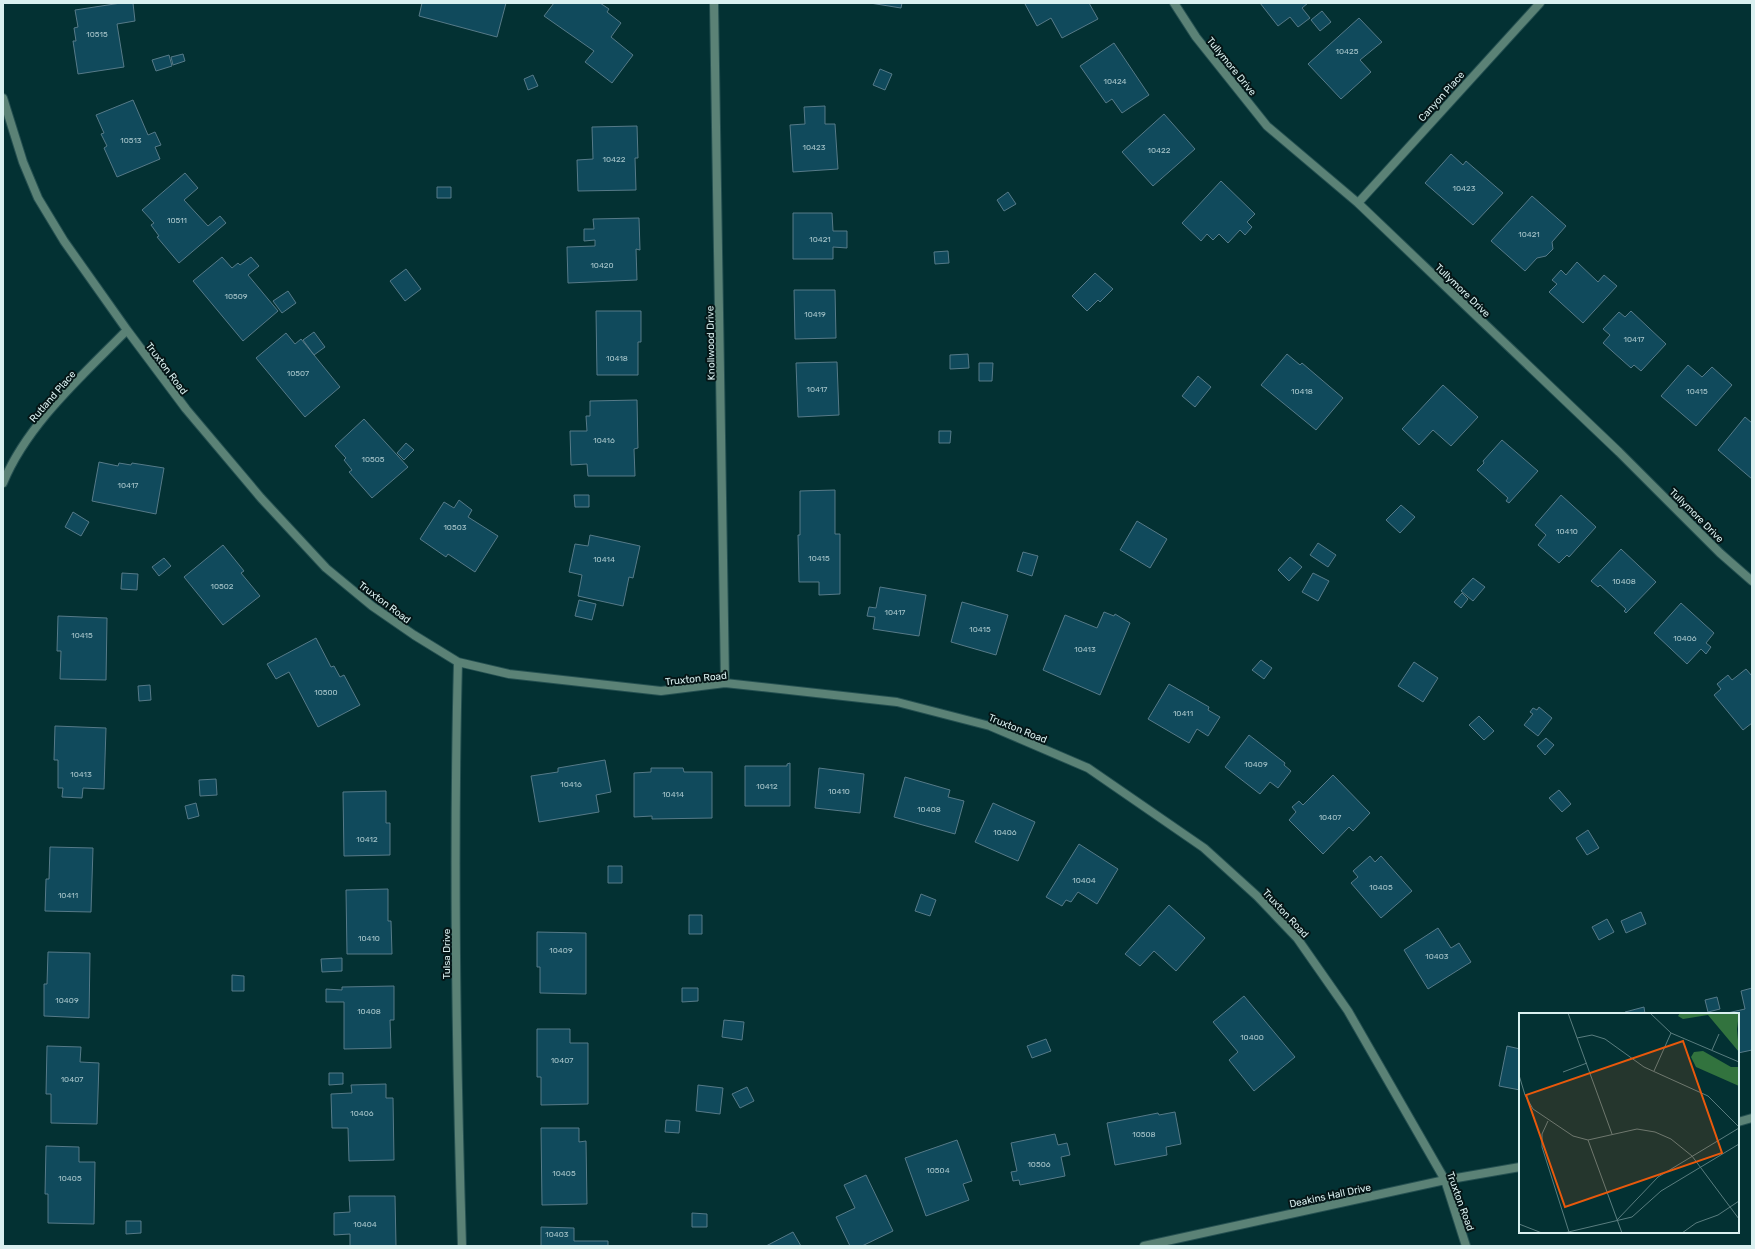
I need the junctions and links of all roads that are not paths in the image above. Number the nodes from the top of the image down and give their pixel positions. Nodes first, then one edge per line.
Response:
1 (714, 3) edge
2 (1174, 3) edge
3 (1540, 3) edge
4 (3, 98) edge
5 (1358, 203) junction
6 (127, 330) junction
7 (3, 483) edge
8 (1752, 582) edge
9 (458, 662) junction
10 (726, 683) junction
11 (1752, 1118) edge
12 (1739, 1122) edge
13 (1519, 1167) edge
14 (1445, 1180) junction
15 (462, 1246) edge
16 (1144, 1246) edge
17 (1466, 1246) edge

1 - 10 street, Knollwood Drive
2 - 5 street, Tullymore Drive
3 - 5 street, Canyon Place
4 - 6 street, Truxton Road
5 - 8 street, Tullymore Drive
6 - 7 street, Rutland Place
6 - 9 street, Truxton Road
9 - 10 street, Truxton Road
9 - 15 street, Tulsa Drive
10 - 14 street, Truxton Road
11 - 12 street
13 - 14 street, Deakins Hall Drive
14 - 16 street, Deakins Hall Drive
14 - 17 street, Truxton Road

